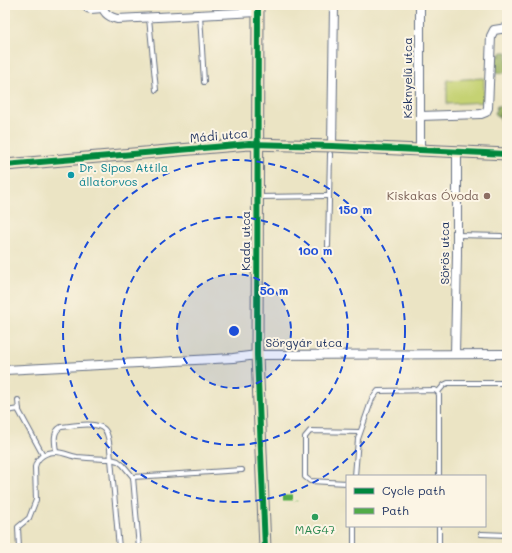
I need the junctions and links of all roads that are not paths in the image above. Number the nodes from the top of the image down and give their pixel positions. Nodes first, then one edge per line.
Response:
1 (84, 5) edge
2 (334, 5) edge
3 (420, 5) edge
4 (103, 7) edge
5 (258, 9) edge
6 (200, 15) junction
7 (149, 18) junction
8 (507, 28) edge
9 (204, 82) dead end
10 (156, 90) dead end
11 (420, 116) junction
12 (257, 144) junction
13 (331, 150) junction
14 (420, 150) junction
15 (457, 152) junction
16 (507, 154) edge
17 (5, 165) edge
18 (329, 196) junction
19 (258, 197) junction
20 (457, 235) junction
21 (501, 236) dead end
22 (328, 246) dead end
23 (455, 354) junction
24 (507, 354) edge
25 (257, 355) junction
26 (5, 370) edge
27 (507, 383) edge
28 (438, 392) junction
29 (18, 400) dead end
30 (19, 409) junction
31 (6, 411) dead end
32 (360, 432) junction
33 (56, 452) junction
34 (43, 455) junction
35 (111, 459) junction
36 (242, 470) dead end
37 (355, 475) edge
38 (439, 475) edge
39 (133, 477) junction
40 (346, 483) edge
41 (354, 527) edge
42 (439, 527) edge
43 (481, 534) dead end
44 (507, 535) edge
45 (19, 548) edge
46 (119, 548) edge
47 (139, 548) edge
48 (265, 548) edge
49 (354, 548) edge
50 (439, 548) edge

1 - 4 lane
2 - 13 street
3 - 11 street, Kéknyelű utca
4 - 7 street
5 - 6 street
5 - 12 street, Kada utca
6 - 7 street
6 - 9 lane
7 - 10 lane
8 - 11 street
11 - 14 street, Kéknyelű utca
12 - 13 street, Mádi utca
12 - 17 street, Mádi utca
12 - 19 street, Kada utca
13 - 14 street, Mádi utca
13 - 18 lane
14 - 15 street, Mádi utca
15 - 16 street, Mádi utca
15 - 20 street, Sörös utca
18 - 19 lane
18 - 22 lane
19 - 25 street, Kada utca
20 - 21 lane
20 - 23 street, Sörös utca
23 - 24 street, Sörgyár utca
23 - 25 street, Sörgyár utca
25 - 26 street, Sörgyár utca
25 - 48 street, Kada utca
27 - 28 lane
28 - 32 lane
28 - 38 lane
29 - 30 lane
30 - 31 lane
30 - 34 lane
32 - 37 lane
32 - 40 lane
33 - 34 lane
33 - 35 lane
33 - 35 lane
34 - 45 lane
35 - 39 lane
35 - 46 lane
36 - 39 lane
39 - 47 lane
41 - 49 lane
42 - 50 lane
43 - 44 lane

